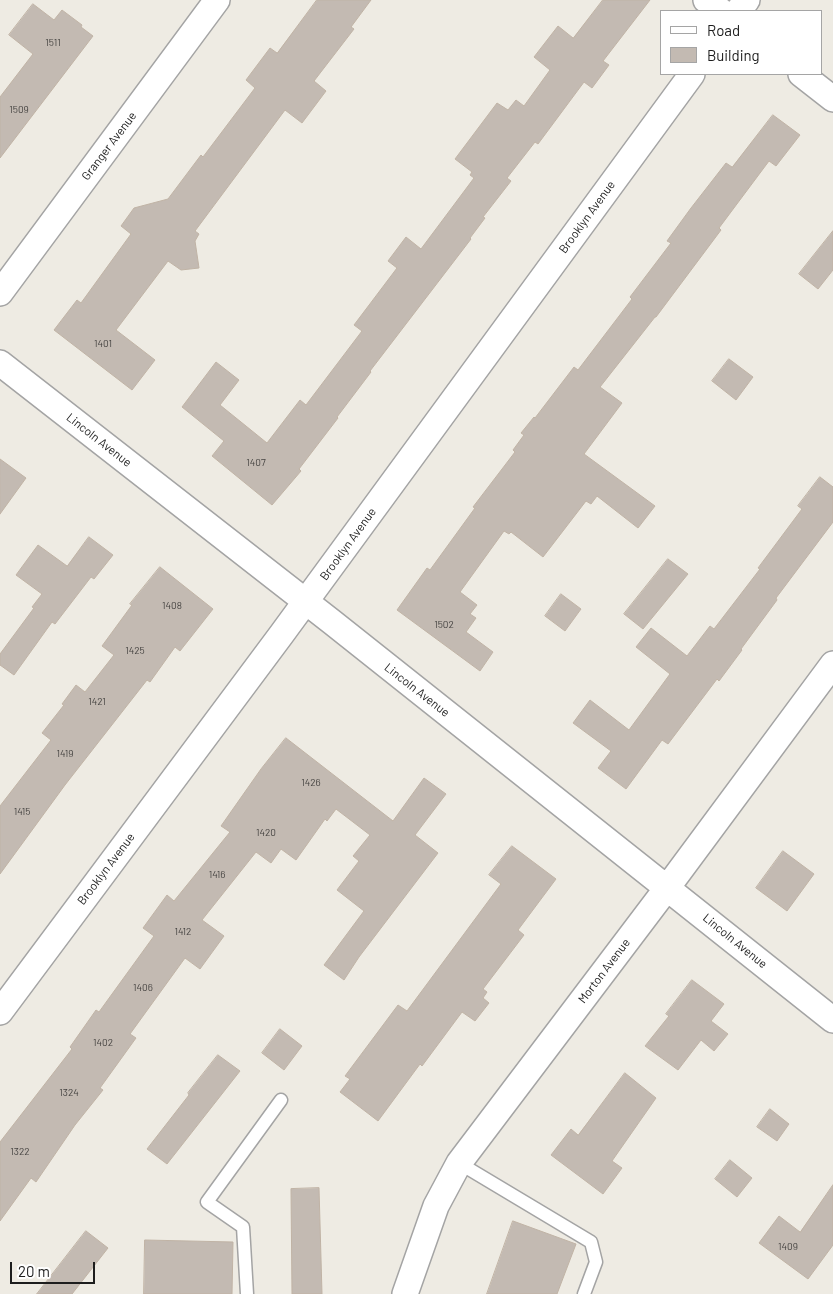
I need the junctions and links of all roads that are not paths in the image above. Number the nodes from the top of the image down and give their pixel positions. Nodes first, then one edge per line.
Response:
1 (217, 0) edge
2 (706, 0) edge
3 (747, 0) edge
4 (720, 10) edge
5 (739, 10) edge
6 (691, 75) edge
7 (803, 75) edge
8 (833, 99) edge
9 (0, 293) edge
10 (0, 363) edge
11 (305, 602) junction
12 (833, 664) edge
13 (667, 888) junction
14 (0, 1012) edge
15 (833, 1020) edge
16 (281, 1100) dead end
17 (459, 1163) junction
18 (247, 1294) edge
19 (405, 1294) edge
20 (584, 1294) edge

1 - 9 street, Granger Avenue
2 - 4 street
3 - 5 street
6 - 11 street, Brooklyn Avenue
7 - 8 street
10 - 11 street, Lincoln Avenue
11 - 13 street, Lincoln Avenue
11 - 14 street, Brooklyn Avenue
12 - 13 street, Morton Avenue
13 - 15 street, Lincoln Avenue
13 - 17 street, Morton Avenue
16 - 18 lane
17 - 19 street, Morton Avenue
17 - 20 lane

